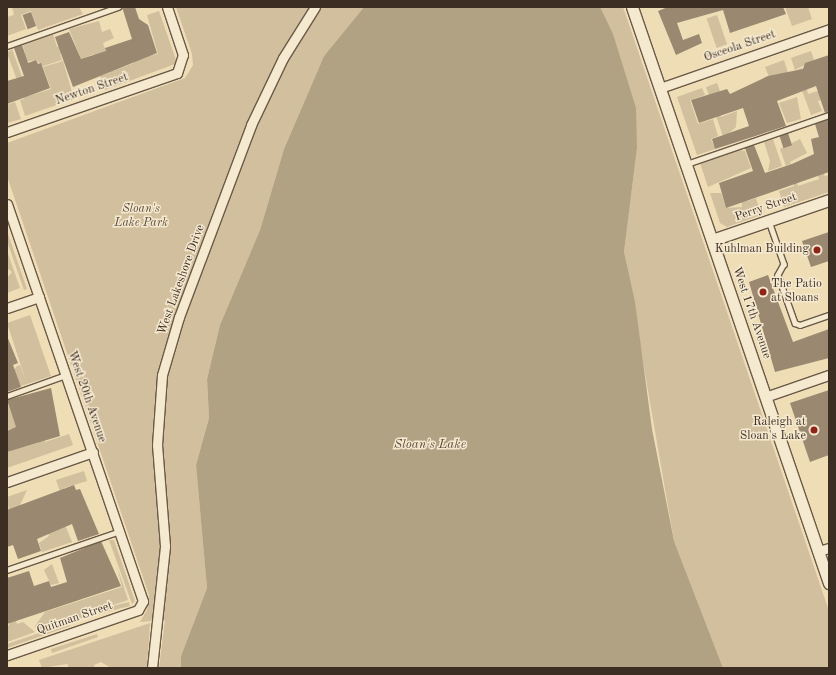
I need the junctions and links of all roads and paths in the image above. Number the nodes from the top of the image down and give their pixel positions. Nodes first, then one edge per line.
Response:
1 (118, 7) edge
2 (167, 7) edge
3 (314, 7) edge
4 (634, 7) edge
5 (829, 29) edge
6 (7, 46) edge
7 (660, 88) junction
8 (829, 115) edge
9 (7, 132) edge
10 (686, 164) junction
11 (829, 200) edge
12 (7, 204) edge
13 (10, 220) edge
14 (769, 221) junction
15 (712, 240) junction
16 (40, 297) junction
17 (7, 308) edge
18 (829, 315) edge
19 (66, 375) junction
20 (829, 375) edge
21 (7, 396) edge
22 (765, 397) junction
23 (93, 452) junction
24 (7, 482) edge
25 (120, 531) junction
26 (829, 548) edge
27 (818, 551) junction
28 (7, 570) edge
29 (829, 583) edge
30 (143, 598) joint
31 (7, 655) edge
32 (152, 668) edge

1 - 6 lane
2 - 9 street, Newton Street
3 - 32 street, West Lakeshore Drive
4 - 7 street, West 17th Avenue
5 - 7 street, Osceola Street
7 - 10 street, West 17th Avenue
8 - 10 lane
10 - 15 street, West 17th Avenue
11 - 14 street, Perry Street
12 - 13 street, West 20th Avenue
13 - 16 street, West 20th Avenue
14 - 15 street, Perry Street
14 - 18 lane
15 - 22 street, West 17th Avenue
16 - 17 street
16 - 19 street, West 20th Avenue
19 - 21 lane
19 - 23 street, West 20th Avenue
20 - 22 street
22 - 27 street, West 17th Avenue
23 - 24 street
23 - 25 street, West 20th Avenue
25 - 28 lane
25 - 30 street, West 20th Avenue
26 - 27 street
27 - 29 street, West 17th Avenue
30 - 31 street, Quitman Street

